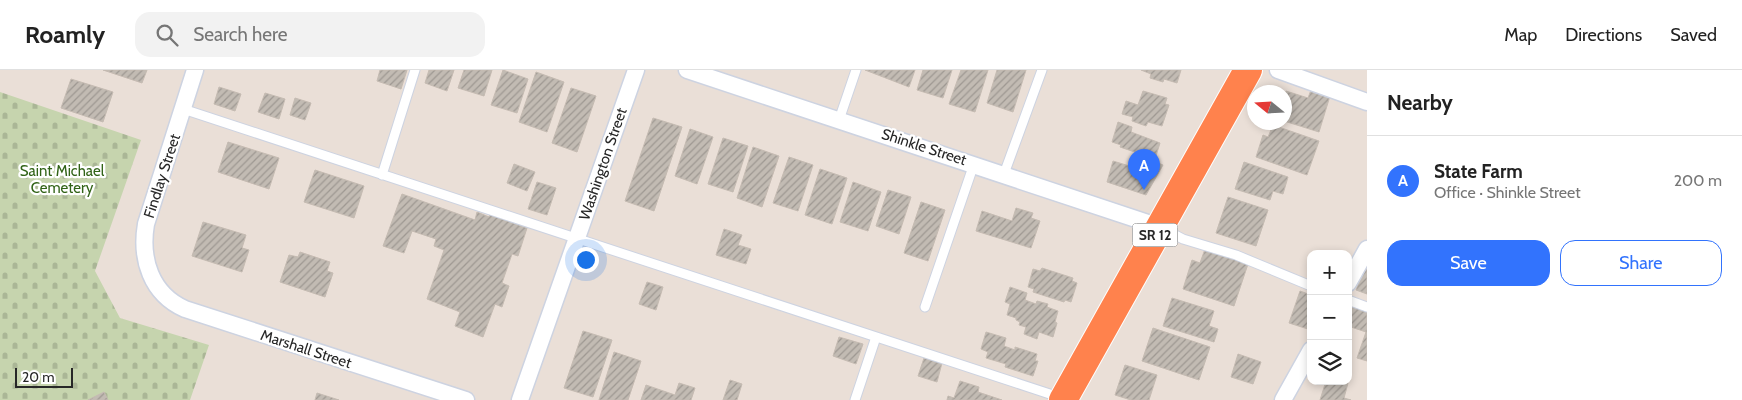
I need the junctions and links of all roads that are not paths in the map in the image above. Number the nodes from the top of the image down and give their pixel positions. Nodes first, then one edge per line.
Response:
1 (195, 70) edge
2 (415, 70) edge
3 (636, 70) edge
4 (687, 70) edge
5 (856, 70) edge
6 (1042, 70) edge
7 (1248, 70) edge
8 (1278, 70) edge
9 (1367, 102) edge
10 (183, 109) junction
11 (840, 120) junction
12 (974, 164) junction
13 (382, 174) junction
14 (1004, 174) junction
15 (1160, 227) junction
16 (577, 238) junction
17 (1367, 249) edge
18 (1352, 276) edge
19 (154, 282) joint
20 (1307, 284) edge
21 (1352, 301) edge
22 (925, 307) dead end
23 (1367, 307) edge
24 (876, 337) junction
25 (1307, 357) edge
26 (466, 400) edge
27 (520, 400) edge
28 (855, 400) edge
29 (1065, 400) edge
30 (1283, 400) edge

1 - 10 street, Findlay Street
2 - 13 lane
3 - 16 street, Washington Street
4 - 11 street, Shinkle Street
5 - 11 lane
6 - 14 lane
7 - 15 highway, SR 12
8 - 9 street
10 - 13 lane
10 - 19 street, Findlay Street
11 - 12 street, Shinkle Street
12 - 14 street, Shinkle Street
12 - 22 lane
13 - 16 lane
14 - 15 street, Shinkle Street
15 - 20 lane
15 - 29 highway, SR 12
16 - 24 lane
16 - 27 street, Washington Street
17 - 18 street
19 - 26 street, Marshall Street
21 - 23 lane
24 - 28 lane
24 - 29 lane
25 - 30 street

